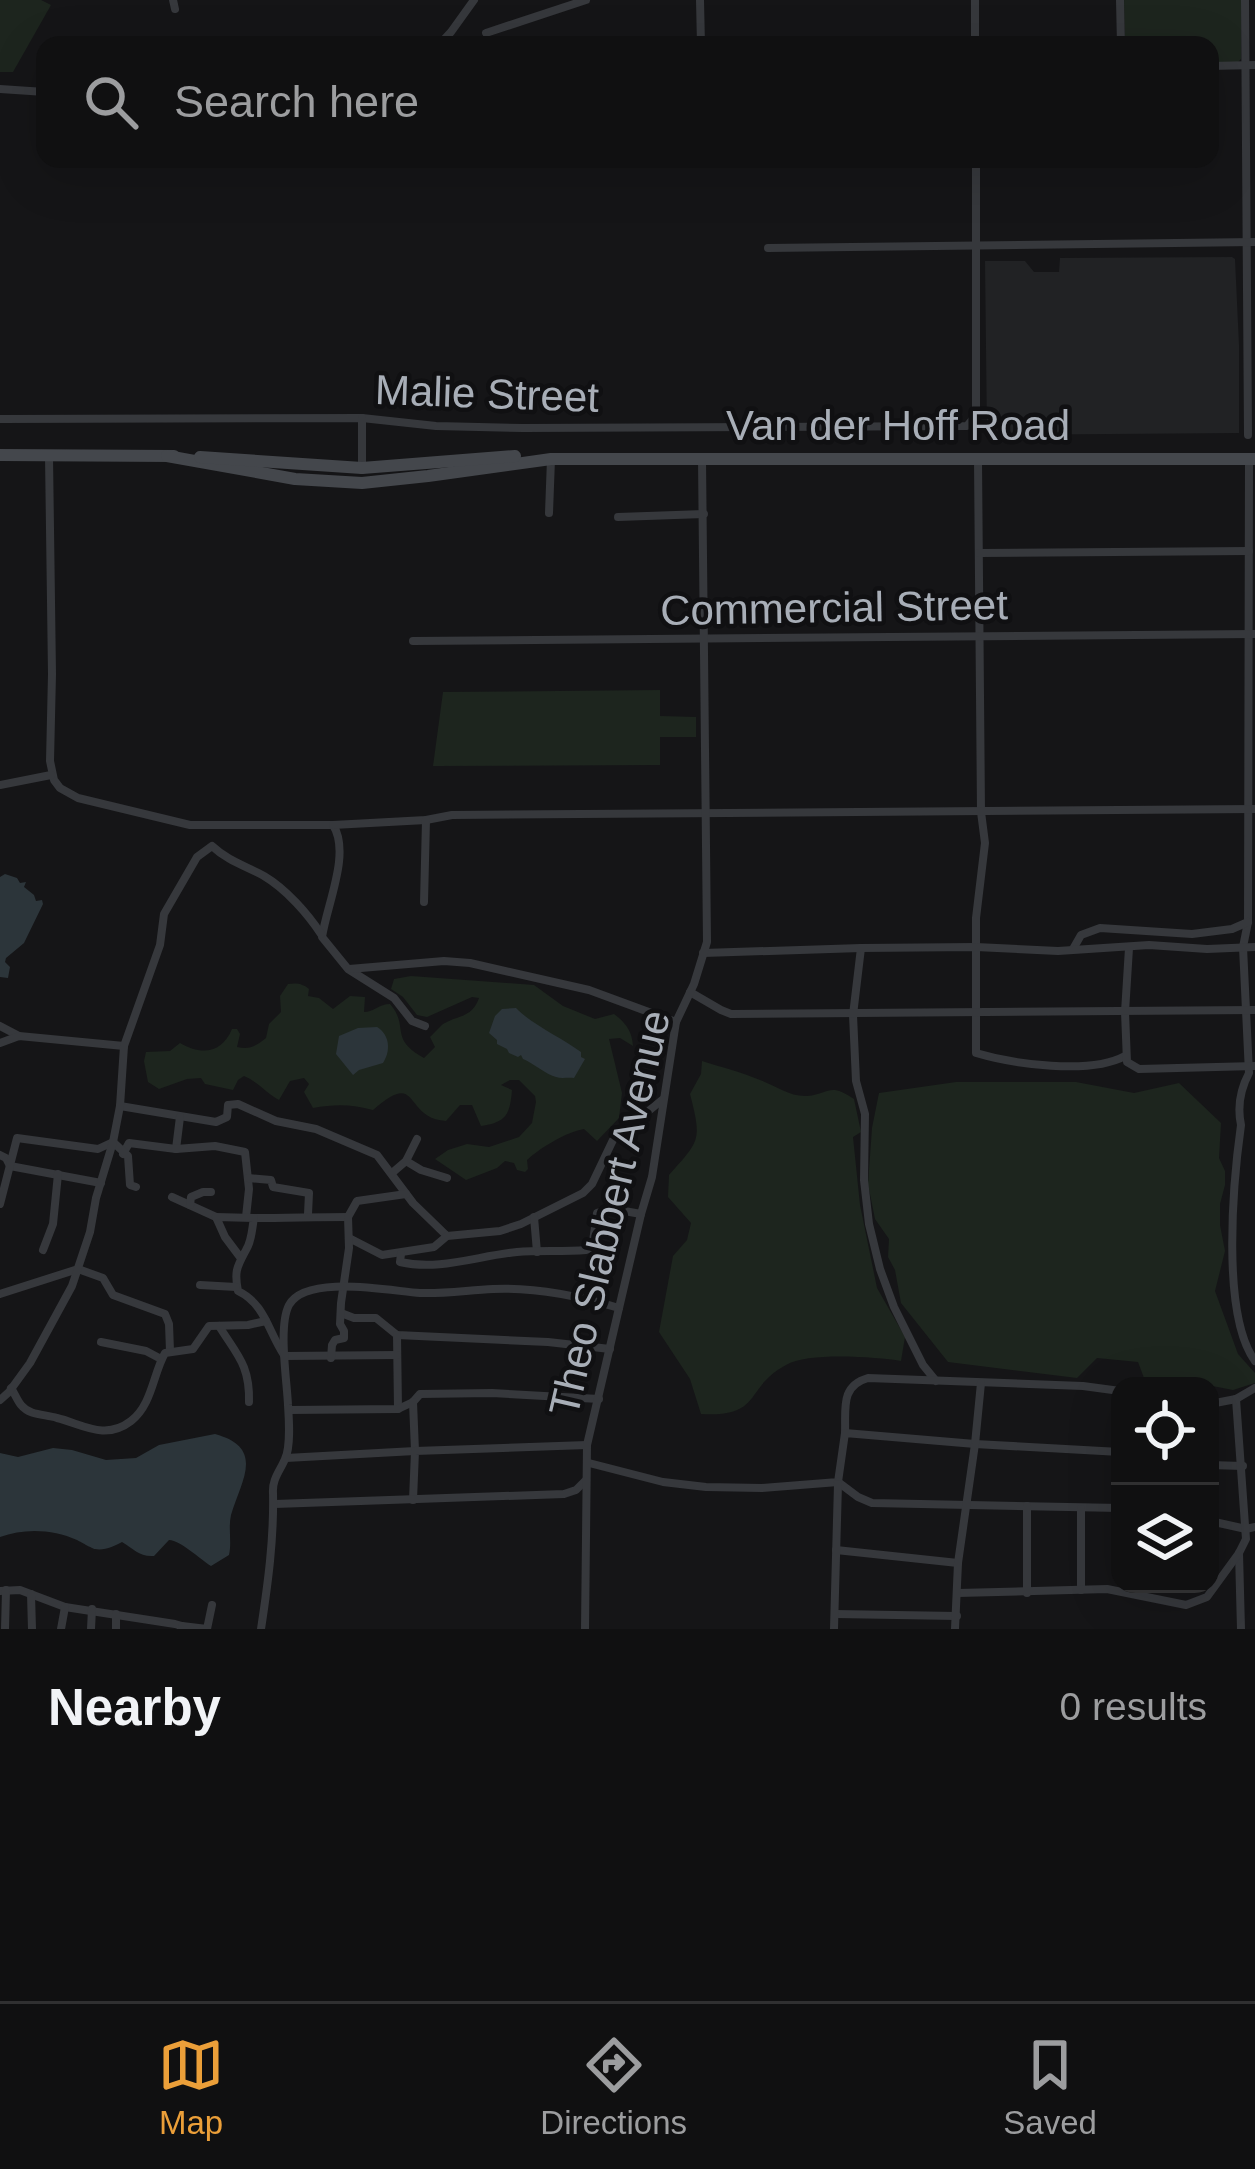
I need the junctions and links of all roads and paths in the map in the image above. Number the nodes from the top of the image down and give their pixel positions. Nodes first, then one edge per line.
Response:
1 (473, 0) edge
2 (586, 0) edge
3 (700, 0) edge
4 (975, 0) edge
5 (1120, 0) edge
6 (1245, 0) edge
7 (486, 33) dead end
8 (447, 36) edge
9 (700, 36) edge
10 (975, 36) edge
11 (1121, 36) edge
12 (1250, 65) edge
13 (1219, 66) edge
14 (0, 89) edge
15 (36, 91) edge
16 (976, 168) edge
17 (1251, 242) edge
18 (977, 245) junction
19 (768, 248) dead end
20 (1251, 340) edge
21 (362, 418) junction
22 (0, 419) edge
23 (1249, 435) dead end
24 (0, 455) edge
25 (49, 456) junction
26 (702, 458) junction
27 (545, 459) junction
28 (978, 459) junction
29 (1252, 459) edge
30 (362, 475) junction
31 (549, 513) dead end
32 (704, 514) junction
33 (618, 517) dead end
34 (1249, 551) junction
35 (979, 554) junction
36 (1252, 634) edge
37 (980, 635) junction
38 (706, 639) junction
39 (413, 640) dead end
40 (51, 776) junction
41 (0, 785) edge
42 (1252, 809) edge
43 (981, 812) junction
44 (707, 815) junction
45 (426, 820) junction
46 (332, 824) junction
47 (424, 902) dead end
48 (1248, 922) junction
49 (1168, 932) junction
50 (322, 937) junction
51 (1148, 945) junction
52 (976, 947) junction
53 (1243, 947) junction
54 (1255, 947) edge
55 (861, 948) junction
56 (1130, 948) junction
57 (1073, 949) junction
58 (703, 953) junction
59 (348, 969) junction
60 (691, 992) junction
61 (1250, 1010) edge
62 (974, 1011) junction
63 (1125, 1012) junction
64 (853, 1015) junction
65 (676, 1022) junction
66 (0, 1026) edge
67 (425, 1026) dead end
68 (20, 1036) junction
69 (0, 1043) edge
70 (124, 1046) junction
71 (1125, 1056) junction
72 (1252, 1066) edge
73 (663, 1099) junction
74 (120, 1106) junction
75 (180, 1117) junction
76 (0, 1138) edge
77 (17, 1138) junction
78 (417, 1139) dead end
79 (113, 1142) junction
80 (176, 1150) junction
81 (123, 1154) junction
82 (0, 1155) edge
83 (406, 1161) junction
84 (10, 1166) junction
85 (392, 1173) junction
86 (58, 1174) junction
87 (248, 1178) junction
88 (447, 1178) dead end
89 (101, 1183) junction
90 (136, 1187) dead end
91 (211, 1192) dead end
92 (406, 1194) junction
93 (172, 1197) dead end
94 (0, 1204) edge
95 (190, 1205) junction
96 (308, 1214) junction
97 (641, 1214) junction
98 (216, 1216) junction
99 (250, 1217) junction
100 (348, 1217) junction
101 (534, 1217) junction
102 (447, 1236) junction
103 (349, 1238) junction
104 (43, 1250) dead end
105 (537, 1252) junction
106 (400, 1254) junction
107 (241, 1257) junction
108 (78, 1269) junction
109 (200, 1285) dead end
110 (345, 1286) junction
111 (236, 1287) junction
112 (0, 1294) edge
113 (619, 1308) junction
114 (340, 1313) junction
115 (266, 1321) junction
116 (219, 1326) junction
117 (397, 1335) junction
118 (101, 1342) dead end
119 (610, 1349) junction
120 (170, 1351) junction
121 (397, 1355) junction
122 (285, 1356) junction
123 (161, 1358) junction
124 (331, 1358) junction
125 (1255, 1361) edge
126 (936, 1381) junction
127 (981, 1383) junction
128 (11, 1388) junction
129 (1255, 1388) edge
130 (1111, 1390) edge
131 (598, 1399) junction
132 (1236, 1399) junction
133 (0, 1400) edge
134 (249, 1402) dead end
135 (413, 1402) junction
136 (1219, 1402) edge
137 (398, 1408) junction
138 (289, 1410) junction
139 (845, 1433) junction
140 (587, 1444) junction
141 (975, 1444) junction
142 (415, 1451) junction
143 (1111, 1452) edge
144 (286, 1458) junction
145 (589, 1462) junction
146 (1219, 1465) edge
147 (1243, 1466) junction
148 (586, 1480) junction
149 (838, 1482) junction
150 (413, 1500) junction
151 (967, 1503) junction
152 (275, 1504) junction
153 (1027, 1506) junction
154 (1111, 1508) edge
155 (1082, 1509) junction
156 (1219, 1523) edge
157 (1250, 1528) edge
158 (836, 1550) junction
159 (1239, 1552) junction
160 (958, 1563) junction
161 (1219, 1581) edge
162 (1241, 1586) junction
163 (1255, 1586) edge
164 (1111, 1589) edge
165 (3, 1590) edge
166 (1081, 1590) junction
167 (958, 1593) junction
168 (1027, 1593) junction
169 (1148, 1593) edge
170 (1210, 1593) edge
171 (31, 1594) junction
172 (212, 1605) dead end
173 (64, 1606) junction
174 (92, 1610) junction
175 (116, 1613) junction
176 (835, 1614) junction
177 (957, 1616) junction
178 (144, 1624) edge
179 (181, 1627) edge
180 (5, 1629) edge
181 (32, 1629) edge
182 (61, 1629) edge
183 (91, 1629) edge
184 (116, 1629) edge
185 (261, 1629) edge
186 (585, 1629) edge
187 (834, 1629) edge
188 (955, 1629) edge
189 (1241, 1629) edge

1 - 8 street
2 - 7 street
3 - 9 street
4 - 10 street
5 - 11 street
6 - 12 street
12 - 13 street
12 - 17 street
14 - 15 street
16 - 18 street
17 - 18 street
17 - 20 street
18 - 19 street
18 - 21 street, Malie Street
20 - 23 street
21 - 22 street, Malie Street
21 - 30 street
24 - 25 main road, Van der Hoff Road
25 - 30 main road, Van der Hoff Road
25 - 40 street
26 - 27 main road, Van der Hoff Road
26 - 28 main road, Van der Hoff Road
26 - 32 street, Theo Slabbert Avenue
27 - 30 main road, Van der Hoff Road
27 - 31 street
28 - 29 main road, Van der Hoff Road
28 - 35 street
29 - 34 street
32 - 33 street
32 - 38 street, Theo Slabbert Avenue
34 - 35 street
34 - 36 street
35 - 37 street
36 - 37 street, Commercial Street
36 - 42 street
37 - 38 street, Commercial Street
37 - 43 street
38 - 39 street, Commercial Street
38 - 44 street, Theo Slabbert Avenue
40 - 41 street
40 - 46 street
42 - 43 street
42 - 48 street
43 - 44 street
43 - 52 street
44 - 45 street
44 - 58 street, Theo Slabbert Avenue
45 - 46 street
45 - 47 street
46 - 50 street
48 - 49 street
48 - 53 street
49 - 51 street
49 - 57 street
50 - 59 street
50 - 70 street
51 - 53 street
51 - 56 street
52 - 55 street
52 - 57 street
52 - 62 street
53 - 54 street
53 - 61 street
55 - 58 street
55 - 64 street
56 - 57 street
56 - 63 street
58 - 60 street, Theo Slabbert Avenue
59 - 65 street
59 - 67 street
60 - 64 street
60 - 65 street, Theo Slabbert Avenue
61 - 63 street
61 - 72 street
62 - 63 street
62 - 64 street
62 - 71 street
63 - 71 street
64 - 126 street
65 - 73 street, Theo Slabbert Avenue
66 - 68 street
68 - 69 street
68 - 70 street
70 - 74 street
71 - 72 street
72 - 125 street
73 - 97 street, Theo Slabbert Avenue
73 - 101 street
74 - 75 street
74 - 79 street
75 - 80 street
75 - 85 street
76 - 77 street
77 - 79 street
77 - 84 street
78 - 83 street
79 - 81 street
79 - 89 street
80 - 81 street
80 - 87 street
81 - 90 street
82 - 84 street
83 - 85 street
83 - 88 street
84 - 86 street
84 - 94 street
85 - 92 street
86 - 89 street
86 - 104 street
87 - 96 street
87 - 99 street
89 - 108 street
91 - 95 street
92 - 100 street
92 - 102 street
93 - 95 street
95 - 98 street
96 - 99 street
96 - 100 street
97 - 105 street
97 - 113 street, Theo Slabbert Avenue
98 - 99 street
98 - 107 street
99 - 107 street
100 - 103 street
101 - 102 street
101 - 105 street
102 - 106 street
103 - 106 street
103 - 110 street
105 - 106 street
107 - 111 street
108 - 112 street
108 - 120 street
108 - 128 street
109 - 111 street
110 - 113 street
110 - 114 street
110 - 122 street
111 - 115 street
113 - 119 street, Theo Slabbert Avenue
114 - 117 street
114 - 124 street
115 - 116 street
115 - 122 street
116 - 120 street
116 - 134 street
117 - 119 street
117 - 121 street
118 - 123 street
119 - 131 street, Theo Slabbert Avenue
120 - 123 street
121 - 124 street
121 - 137 street
122 - 124 street
122 - 138 street
123 - 128 street
126 - 127 street
126 - 139 street
127 - 130 street
127 - 141 street
128 - 133 street
129 - 132 street
131 - 135 street
131 - 140 street, Theo Slabbert Avenue
132 - 136 street
132 - 147 street
135 - 137 street
135 - 142 street
137 - 138 street
138 - 144 street
139 - 141 street
139 - 149 street
140 - 142 street
140 - 145 street, Theo Slabbert Avenue
141 - 143 street
141 - 151 street
142 - 144 street
142 - 150 street
144 - 152 street
145 - 148 street, Theo Slabbert Avenue
145 - 149 street
146 - 147 street
147 - 157 street
148 - 150 street
148 - 186 street, Theo Slabbert Avenue
149 - 151 street
149 - 158 street
150 - 152 street
151 - 153 street
151 - 160 street
152 - 185 street
153 - 155 street
153 - 168 street
154 - 155 street
155 - 166 street
156 - 157 street
157 - 159 street
158 - 160 street
158 - 176 street
159 - 161 street
159 - 162 street
160 - 167 street
162 - 163 street
162 - 189 street
164 - 166 street
165 - 171 street
165 - 180 street
166 - 168 street
167 - 168 street
167 - 177 street
169 - 170 street
171 - 173 street
171 - 181 street
172 - 179 street
173 - 174 street
173 - 182 street
174 - 175 street
174 - 183 street
175 - 178 street
175 - 184 street
176 - 177 street
176 - 187 street
177 - 188 street
178 - 179 street

